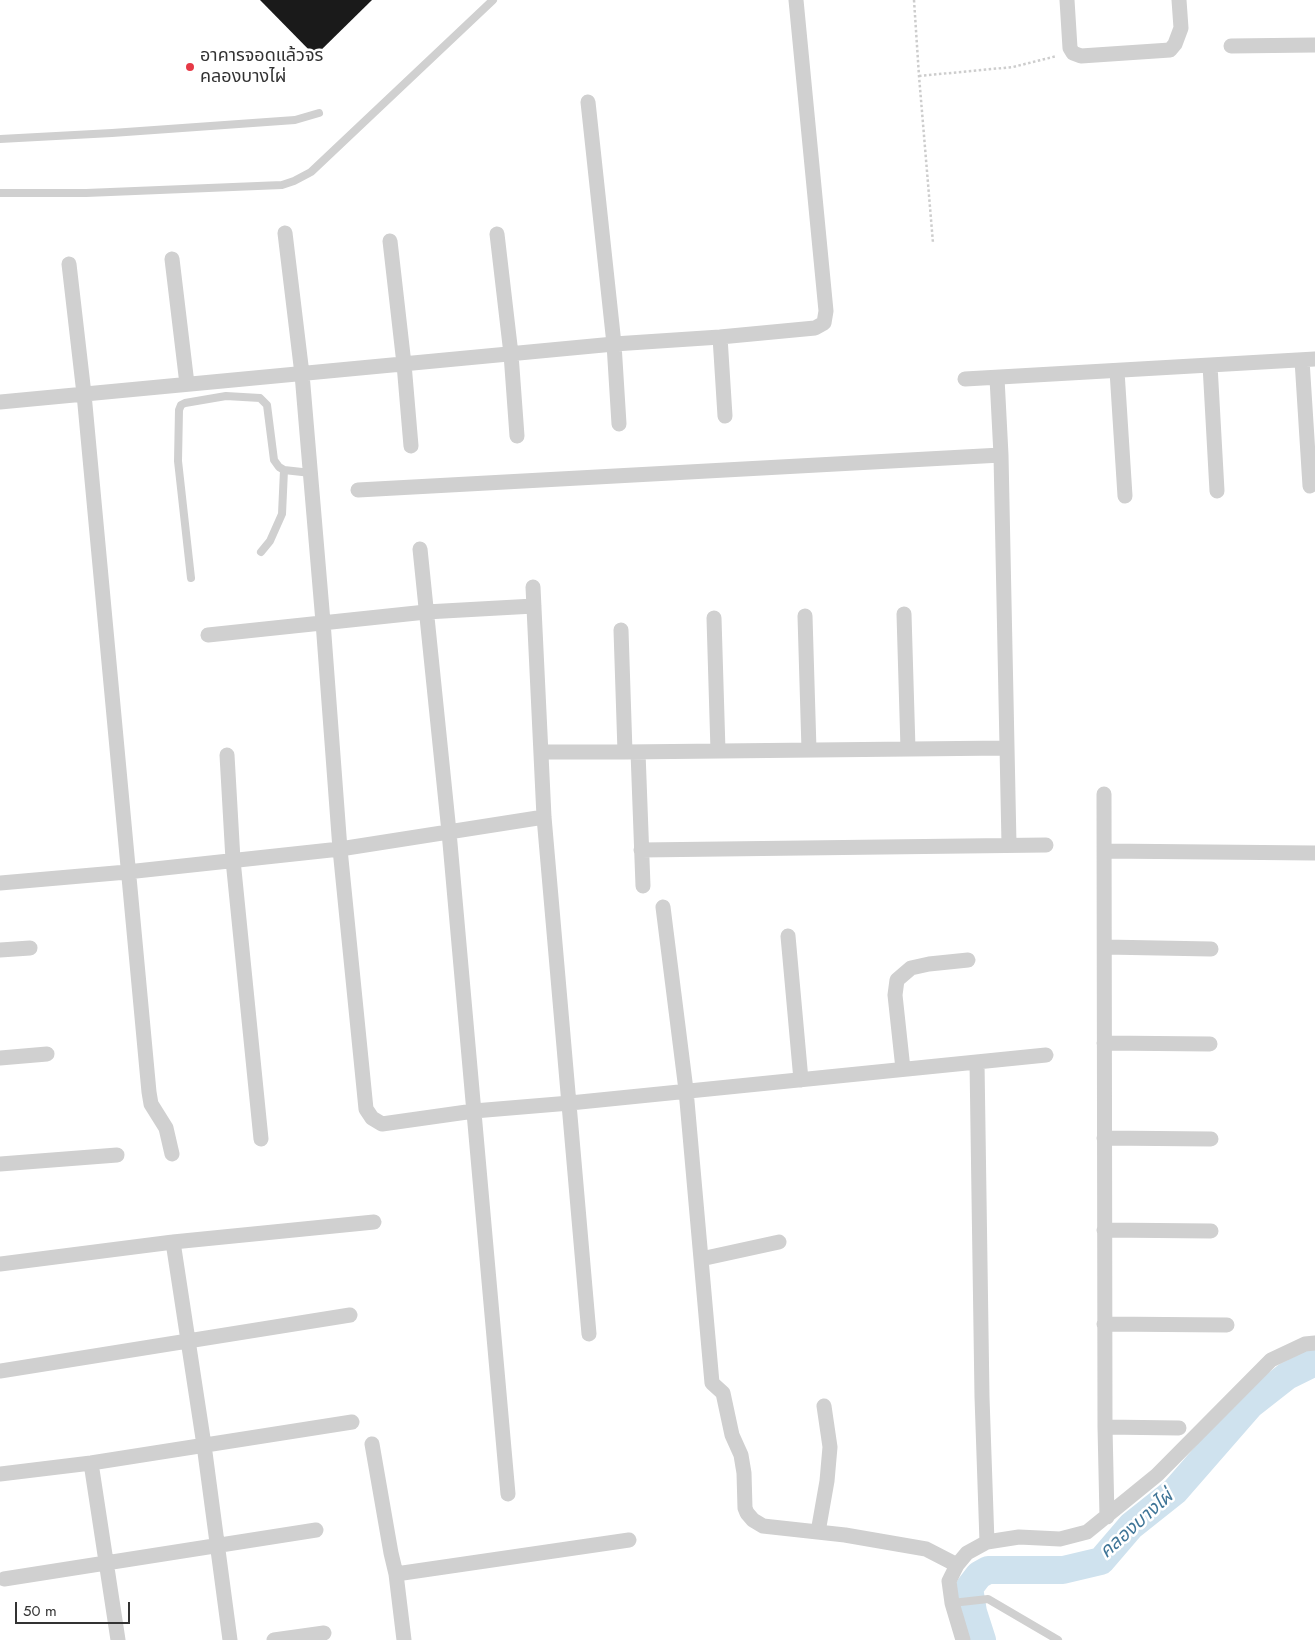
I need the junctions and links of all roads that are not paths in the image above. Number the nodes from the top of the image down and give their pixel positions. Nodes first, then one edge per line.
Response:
1 (493, 0) edge
2 (796, 0) edge
3 (1067, 0) edge
4 (1179, 0) edge
5 (1315, 45) edge
6 (1231, 46) dead end
7 (588, 102) dead end
8 (319, 112) dead end
9 (0, 139) edge
10 (0, 193) edge
11 (285, 233) dead end
12 (497, 234) dead end
13 (390, 241) dead end
14 (172, 259) dead end
15 (69, 264) dead end
16 (720, 338) junction
17 (614, 344) junction
18 (510, 354) junction
19 (1309, 360) edge
20 (404, 364) junction
21 (1210, 365) junction
22 (1117, 371) junction
23 (302, 374) junction
24 (997, 378) junction
25 (965, 379) dead end
26 (187, 384) junction
27 (84, 394) junction
28 (0, 402) edge
29 (725, 416) dead end
30 (619, 424) dead end
31 (516, 436) dead end
32 (411, 446) dead end
33 (1001, 455) junction
34 (284, 470) junction
35 (310, 473) junction
36 (1310, 486) dead end
37 (358, 490) dead end
38 (1218, 492) dead end
39 (1125, 496) dead end
40 (420, 549) dead end
41 (260, 552) dead end
42 (191, 578) dead end
43 (533, 587) dead end
44 (534, 606) junction
45 (426, 612) junction
46 (904, 614) dead end
47 (805, 616) dead end
48 (714, 618) dead end
49 (323, 622) junction
50 (621, 630) dead end
51 (208, 635) dead end
52 (1006, 748) junction
53 (908, 749) junction
54 (809, 750) junction
55 (718, 751) junction
56 (541, 752) junction
57 (631, 752) junction
58 (227, 755) dead end
59 (1104, 794) dead end
60 (544, 817) junction
61 (449, 832) junction
62 (1009, 844) junction
63 (1046, 845) dead end
64 (340, 849) junction
65 (642, 850) junction
66 (1104, 851) junction
67 (1315, 853) edge
68 (233, 860) junction
69 (127, 872) junction
70 (0, 884) edge
71 (643, 886) dead end
72 (663, 907) dead end
73 (788, 936) dead end
74 (1104, 947) junction
75 (30, 948) dead end
76 (1211, 948) dead end
77 (0, 950) edge
78 (968, 960) dead end
79 (1104, 1043) junction
80 (1210, 1044) dead end
81 (47, 1054) dead end
82 (1046, 1055) dead end
83 (0, 1058) edge
84 (977, 1062) junction
85 (904, 1069) junction
86 (801, 1080) junction
87 (686, 1090) junction
88 (570, 1103) junction
89 (474, 1111) junction
90 (1104, 1138) junction
91 (260, 1139) dead end
92 (1210, 1139) dead end
93 (172, 1154) dead end
94 (117, 1155) dead end
95 (0, 1164) edge
96 (374, 1222) dead end
97 (1104, 1230) junction
98 (1210, 1231) dead end
99 (173, 1242) junction
100 (779, 1242) dead end
101 (701, 1259) junction
102 (0, 1264) edge
103 (350, 1315) dead end
104 (1104, 1324) junction
105 (1228, 1325) dead end
106 (589, 1334) dead end
107 (189, 1341) junction
108 (1315, 1342) edge
109 (0, 1371) edge
110 (824, 1406) dead end
111 (352, 1422) dead end
112 (1104, 1427) junction
113 (1178, 1428) dead end
114 (372, 1444) dead end
115 (204, 1445) junction
116 (91, 1463) junction
117 (0, 1474) edge
118 (508, 1494) dead end
119 (1107, 1517) junction
120 (316, 1530) dead end
121 (818, 1532) junction
122 (629, 1540) dead end
123 (987, 1542) junction
124 (218, 1545) junction
125 (106, 1562) junction
126 (958, 1565) junction
127 (396, 1574) junction
128 (4, 1578) dead end
129 (954, 1602) junction
130 (324, 1633) dead end
131 (118, 1640) edge
132 (230, 1640) edge
133 (274, 1640) edge
134 (404, 1640) edge
135 (963, 1640) edge
136 (1058, 1640) edge

1 - 10 lane
2 - 16 street
3 - 4 street
5 - 6 street
7 - 17 street
8 - 9 lane
11 - 23 street
12 - 18 street
13 - 20 street
14 - 26 street
15 - 27 street
16 - 17 street
16 - 29 street
17 - 18 street
17 - 30 street
18 - 20 street
18 - 31 street
19 - 21 street
19 - 36 street
20 - 23 street
20 - 32 street
21 - 22 street
21 - 38 street
22 - 24 street
22 - 39 street
23 - 26 street
23 - 35 street
24 - 25 street
24 - 33 street
26 - 27 street
27 - 28 street
27 - 69 street
33 - 37 street
33 - 52 street
34 - 35 lane
34 - 41 lane
34 - 42 lane
35 - 49 street
40 - 45 street
43 - 44 street
44 - 45 street
44 - 56 street
45 - 49 street
45 - 61 street
46 - 53 street
47 - 54 street
48 - 55 street
49 - 51 street
49 - 64 street
50 - 57 street
52 - 53 street
52 - 62 street
53 - 54 street
54 - 55 street
55 - 57 street
56 - 57 street
56 - 60 street
57 - 65 street
58 - 68 street
59 - 66 street
60 - 61 street
60 - 88 street
61 - 64 street
61 - 89 street
62 - 63 street
62 - 65 street
64 - 68 street
64 - 89 street
65 - 71 street
66 - 67 street
66 - 74 street
68 - 69 street
68 - 91 street
69 - 70 street
69 - 93 street
72 - 87 street
73 - 86 street
74 - 76 street
74 - 79 street
75 - 77 street
78 - 85 street
79 - 80 street
79 - 90 street
81 - 83 street
82 - 84 street
84 - 85 street
84 - 123 street
85 - 86 street
86 - 87 street
87 - 88 street
87 - 101 street
88 - 89 street
88 - 106 street
89 - 118 street
90 - 92 street
90 - 97 street
94 - 95 street
96 - 99 street
97 - 98 street
97 - 104 street
99 - 102 street
99 - 107 street
100 - 101 street
101 - 121 street
103 - 107 street
104 - 105 street
104 - 112 street
107 - 109 street
107 - 115 street
108 - 119 street
110 - 121 street
111 - 115 street
112 - 113 street
112 - 119 street
114 - 127 street
115 - 116 street
115 - 124 street
116 - 117 street
116 - 125 street
119 - 123 street
120 - 124 street
121 - 126 street
122 - 127 street
123 - 126 street
124 - 125 street
124 - 132 street
125 - 128 street
125 - 131 street
126 - 129 street
127 - 134 street
129 - 135 street
129 - 136 lane
130 - 133 street

